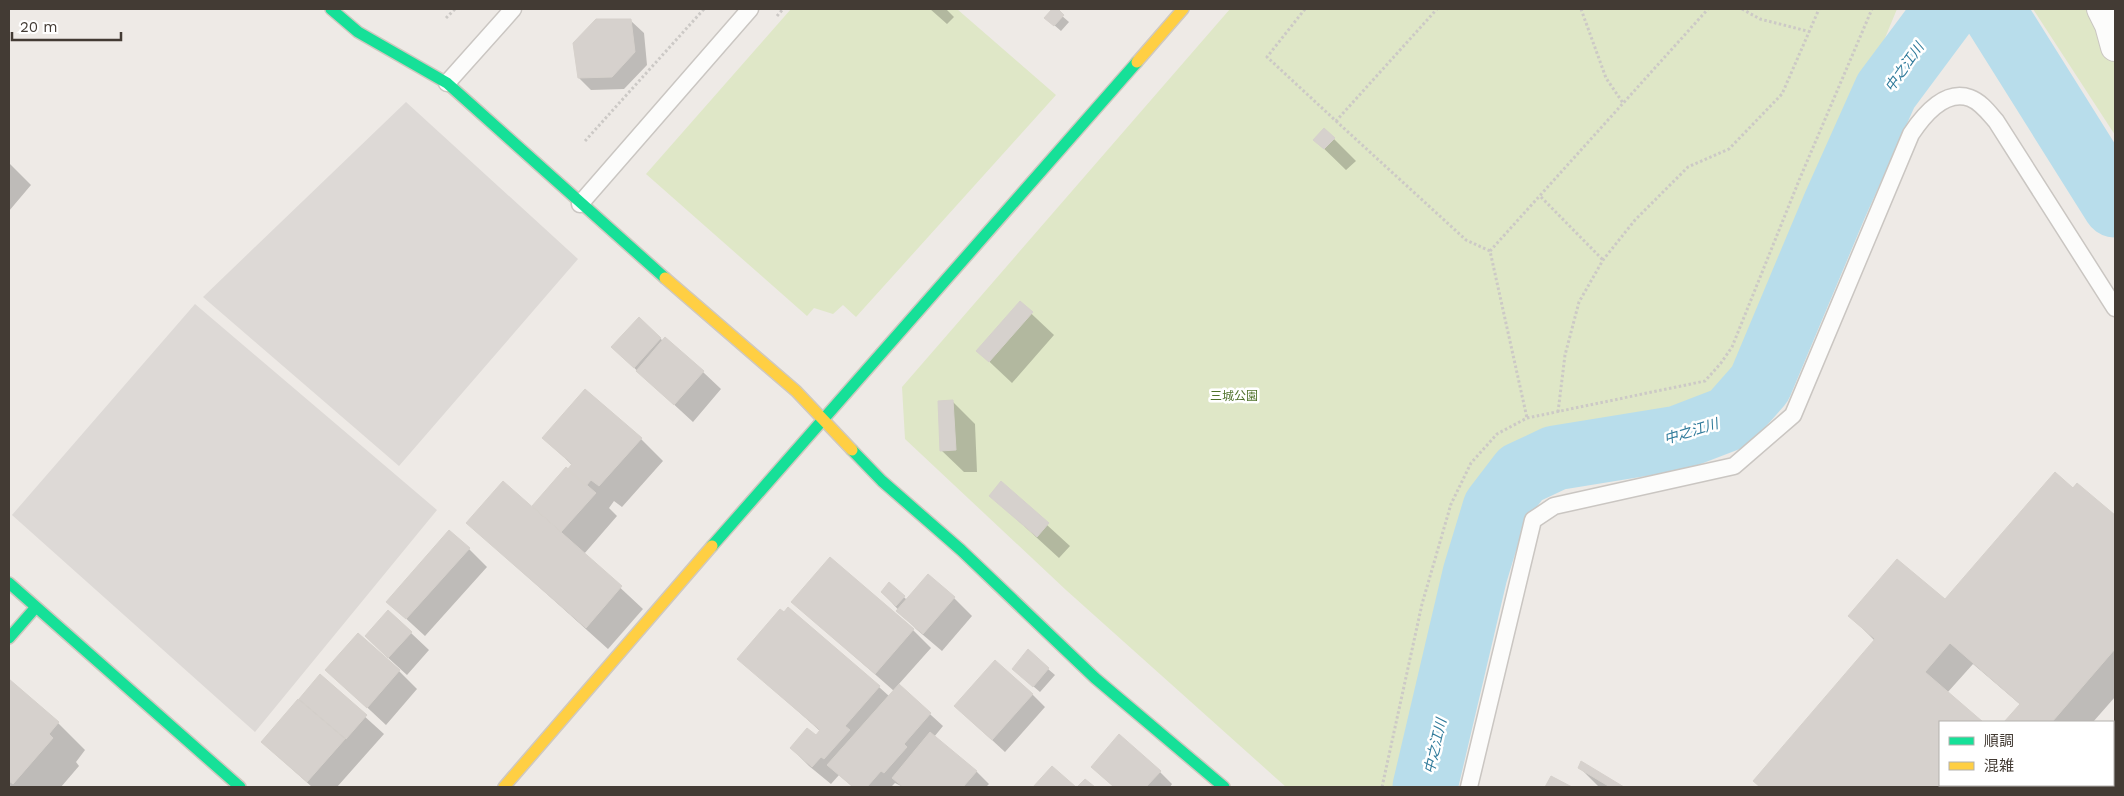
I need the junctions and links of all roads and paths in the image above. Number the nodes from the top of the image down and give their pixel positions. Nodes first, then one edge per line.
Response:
1 (331, 9) edge
2 (455, 9) edge
3 (513, 9) edge
4 (704, 9) edge
5 (750, 9) edge
6 (1183, 9) edge
7 (1305, 9) edge
8 (1437, 9) edge
9 (1581, 9) edge
10 (1708, 9) edge
11 (1742, 9) edge
12 (1819, 9) edge
13 (1872, 9) edge
14 (2101, 9) edge
15 (446, 18) dead end
16 (1811, 32) junction
17 (2115, 47) edge
18 (447, 83) junction
19 (1623, 104) junction
20 (1336, 122) junction
21 (585, 141) dead end
22 (1541, 197) junction
23 (580, 204) junction
24 (1490, 251) junction
25 (1602, 260) junction
26 (2115, 308) edge
27 (1558, 412) junction
28 (1527, 418) junction
29 (822, 419) junction
30 (9, 583) edge
31 (36, 607) junction
32 (9, 638) edge
33 (240, 787) edge
34 (504, 787) edge
35 (1224, 787) edge
36 (1382, 787) edge
37 (1469, 787) edge

1 - 18 street
2 - 15 path
3 - 18 lane
4 - 21 path
5 - 23 lane
6 - 29 street
7 - 20 path
8 - 20 path
9 - 19 path
10 - 19 path
11 - 16 path
12 - 16 path
13 - 27 path
14 - 17 street
16 - 25 path
18 - 23 street
19 - 22 path
20 - 24 path
22 - 24 path
22 - 25 path
23 - 29 street
24 - 28 path
25 - 27 path
26 - 37 lane
27 - 28 path
28 - 36 path
29 - 34 street
29 - 35 street
30 - 31 street
31 - 32 street
31 - 33 street

